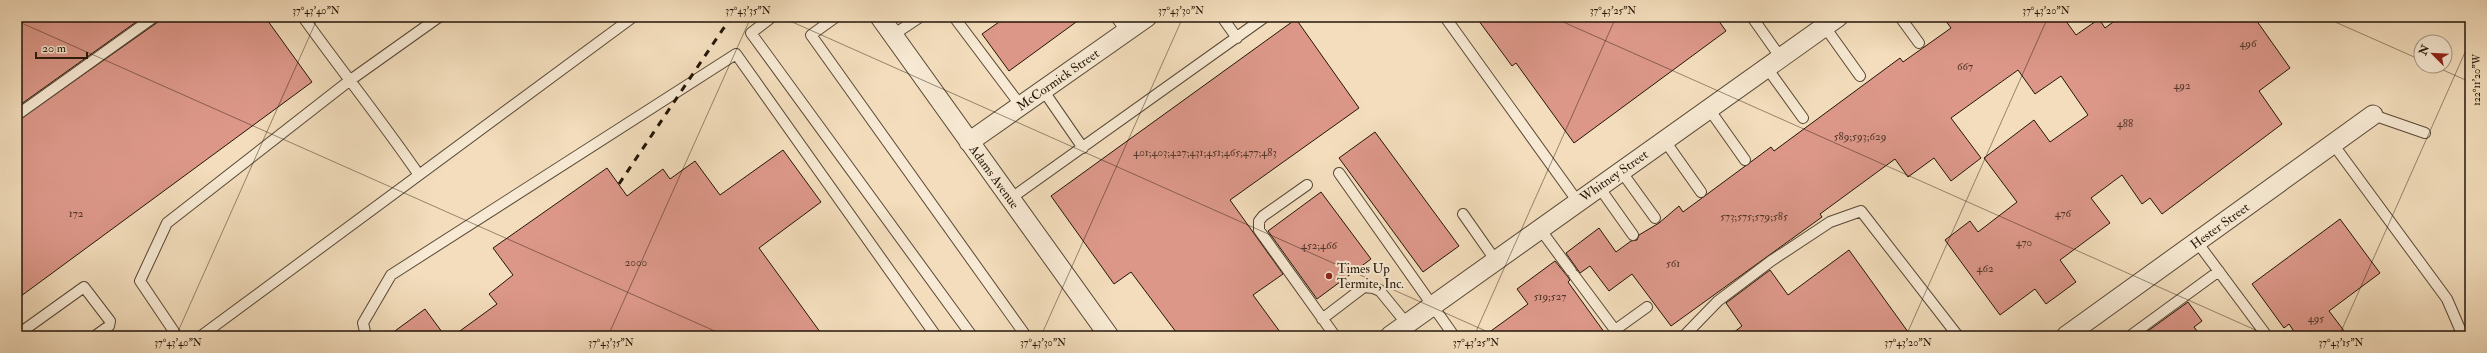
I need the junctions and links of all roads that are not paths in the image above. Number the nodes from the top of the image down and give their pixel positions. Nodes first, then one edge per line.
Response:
1 (154, 17) edge
2 (303, 17) edge
3 (440, 17) edge
4 (633, 17) edge
5 (772, 17) edge
6 (836, 17) edge
7 (880, 17) edge
8 (920, 17) edge
9 (954, 17) edge
10 (1147, 17) edge
11 (1222, 17) edge
12 (1266, 17) edge
13 (1445, 17) edge
14 (1752, 17) edge
15 (1900, 17) edge
16 (1832, 22) edge
17 (1121, 24) edge
18 (893, 35) junction
19 (1237, 38) junction
20 (1919, 43) dead end
21 (1774, 63) junction
22 (1860, 76) dead end
23 (349, 80) junction
24 (1043, 90) junction
25 (1020, 106) junction
26 (1709, 109) junction
27 (17, 115) edge
28 (2373, 115) joint
29 (1803, 118) dead end
30 (2425, 133) dead end
31 (1664, 141) junction
32 (969, 142) junction
33 (2333, 144) junction
34 (1083, 148) junction
35 (1745, 160) dead end
36 (1621, 171) junction
37 (1339, 173) dead end
38 (419, 174) junction
39 (1307, 185) dead end
40 (1599, 187) junction
41 (1701, 192) dead end
42 (1010, 199) junction
43 (1578, 202) junction
44 (1463, 214) dead end
45 (1655, 218) dead end
46 (1540, 229) junction
47 (1633, 235) dead end
48 (2197, 242) junction
49 (1496, 261) junction
50 (2219, 272) junction
51 (1434, 305) junction
52 (1647, 307) dead end
53 (1322, 318) junction
54 (1407, 324) junction
55 (2074, 334) edge
56 (17, 335) edge
57 (1107, 335) edge
58 (95, 336) edge
59 (177, 336) edge
60 (201, 336) edge
61 (366, 336) edge
62 (936, 336) edge
63 (972, 336) edge
64 (1026, 336) edge
65 (1335, 336) edge
66 (1390, 336) edge
67 (1454, 336) edge
68 (1684, 336) edge
69 (1958, 336) edge
70 (2130, 336) edge
71 (2267, 336) edge
72 (2463, 336) edge

1 - 27 lane
2 - 23 lane
3 - 23 lane
4 - 38 lane
5 - 63 lane
6 - 64 lane
7 - 18 street, Adams Avenue
8 - 18 lane
9 - 25 lane
10 - 17 street, McCormick Street
11 - 19 lane
12 - 19 lane
13 - 43 lane
14 - 21 lane
15 - 20 lane
16 - 21 street, Whitney Street
16 - 22 lane
17 - 24 street, McCormick Street
18 - 32 street, Adams Avenue
19 - 34 lane
21 - 26 street, Whitney Street
21 - 29 lane
23 - 38 lane
23 - 59 lane
24 - 25 street, McCormick Street
24 - 34 lane
25 - 32 street, McCormick Street
26 - 31 street, Whitney Street
26 - 35 lane
28 - 30 lane
28 - 33 street, Hester Street
31 - 36 street, Whitney Street
31 - 41 lane
32 - 42 street, Adams Avenue
33 - 48 street, Hester Street
33 - 72 lane
34 - 42 lane
36 - 40 street, Whitney Street
36 - 45 lane
37 - 51 lane
38 - 60 lane
39 - 53 lane
40 - 43 street, Whitney Street
40 - 47 lane
42 - 57 street, Adams Avenue
43 - 46 street, Whitney Street
44 - 49 lane
46 - 49 street, Whitney Street
46 - 52 lane
48 - 50 lane
48 - 55 street, Hester Street
49 - 51 street, Whitney Street
50 - 70 lane
50 - 71 lane
51 - 54 street, Whitney Street
51 - 67 lane
53 - 54 lane
53 - 65 lane
54 - 66 street, Whitney Street
56 - 58 lane
61 - 62 lane
68 - 69 lane

